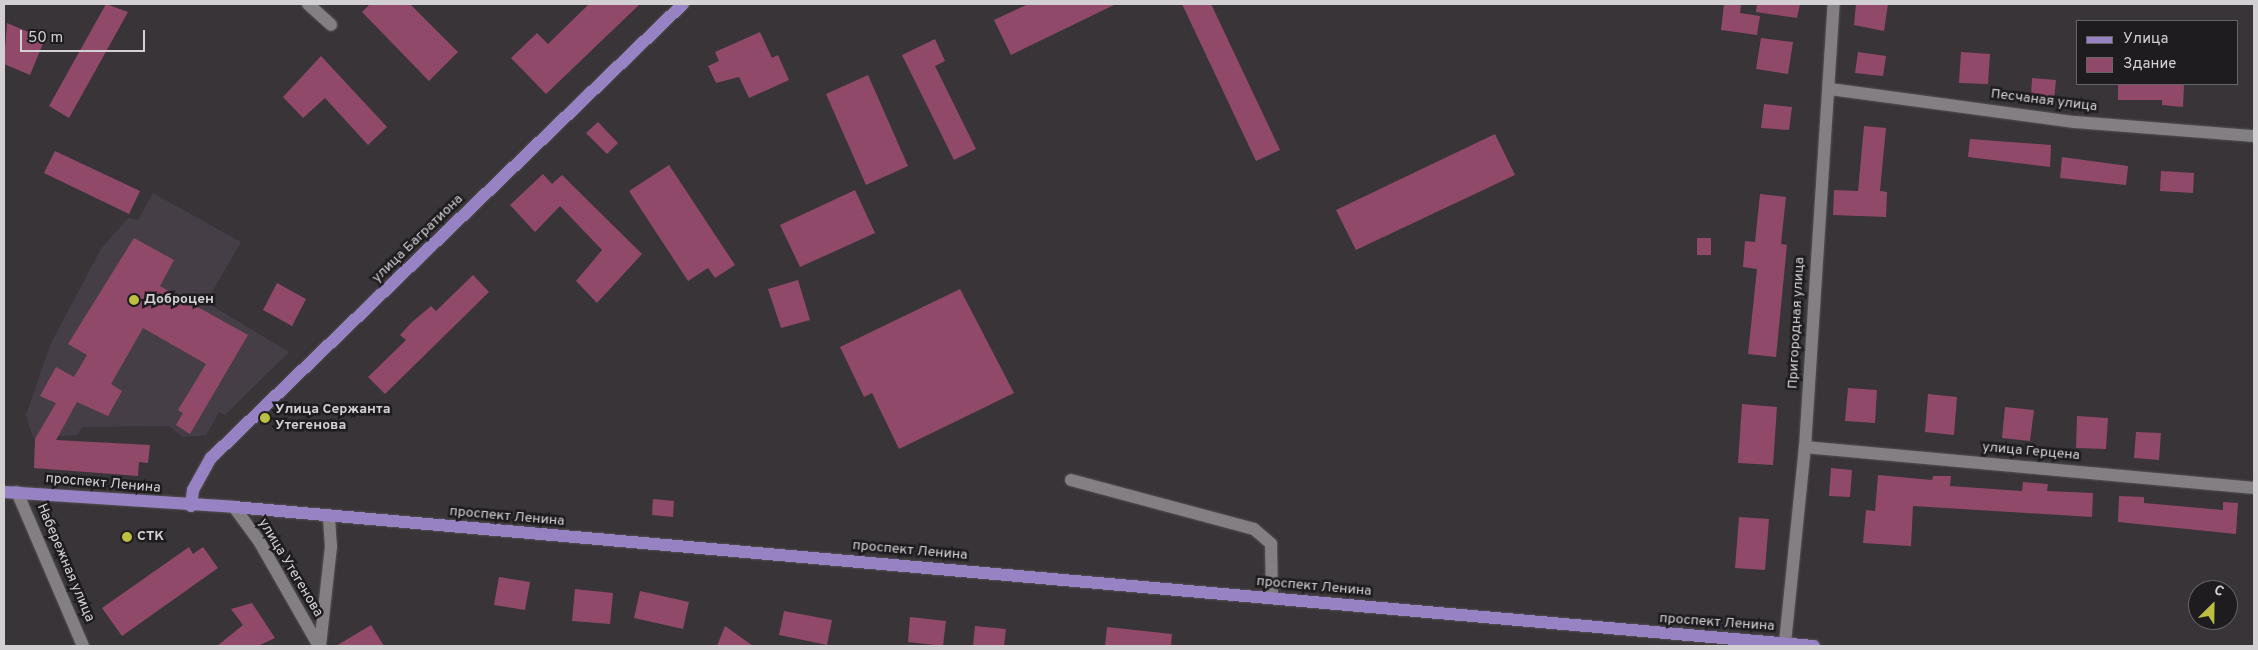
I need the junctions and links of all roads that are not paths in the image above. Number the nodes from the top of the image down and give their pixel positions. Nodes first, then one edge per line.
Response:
1 (308, 4) edge
2 (684, 4) edge
3 (1834, 4) edge
4 (330, 25) dead end
5 (1830, 89) junction
6 (2254, 136) edge
7 (1805, 447) junction
8 (1071, 480) dead end
9 (2254, 488) edge
10 (4, 492) edge
11 (17, 492) junction
12 (191, 506) junction
13 (234, 507) junction
14 (329, 515) junction
15 (1272, 598) junction
16 (1784, 643) junction
17 (83, 646) edge
18 (320, 646) edge
19 (1814, 646) edge

1 - 4 street
2 - 12 main road, улица Багратиона
3 - 5 street, Пригородная улица
5 - 6 street, Песчаная улица
5 - 7 street, Пригородная улица
7 - 9 street, улица Герцена
7 - 16 street, Пригородная улица
8 - 15 street
10 - 11 main road, проспект Ленина
11 - 12 main road, проспект Ленина
11 - 17 street, Набережная улица
12 - 13 main road, проспект Ленина
13 - 14 main road, проспект Ленина
13 - 18 street, улица Утегенова
14 - 15 main road, проспект Ленина
14 - 18 street, улица Утегенова
15 - 16 main road, проспект Ленина
16 - 19 main road, проспект Ленина

